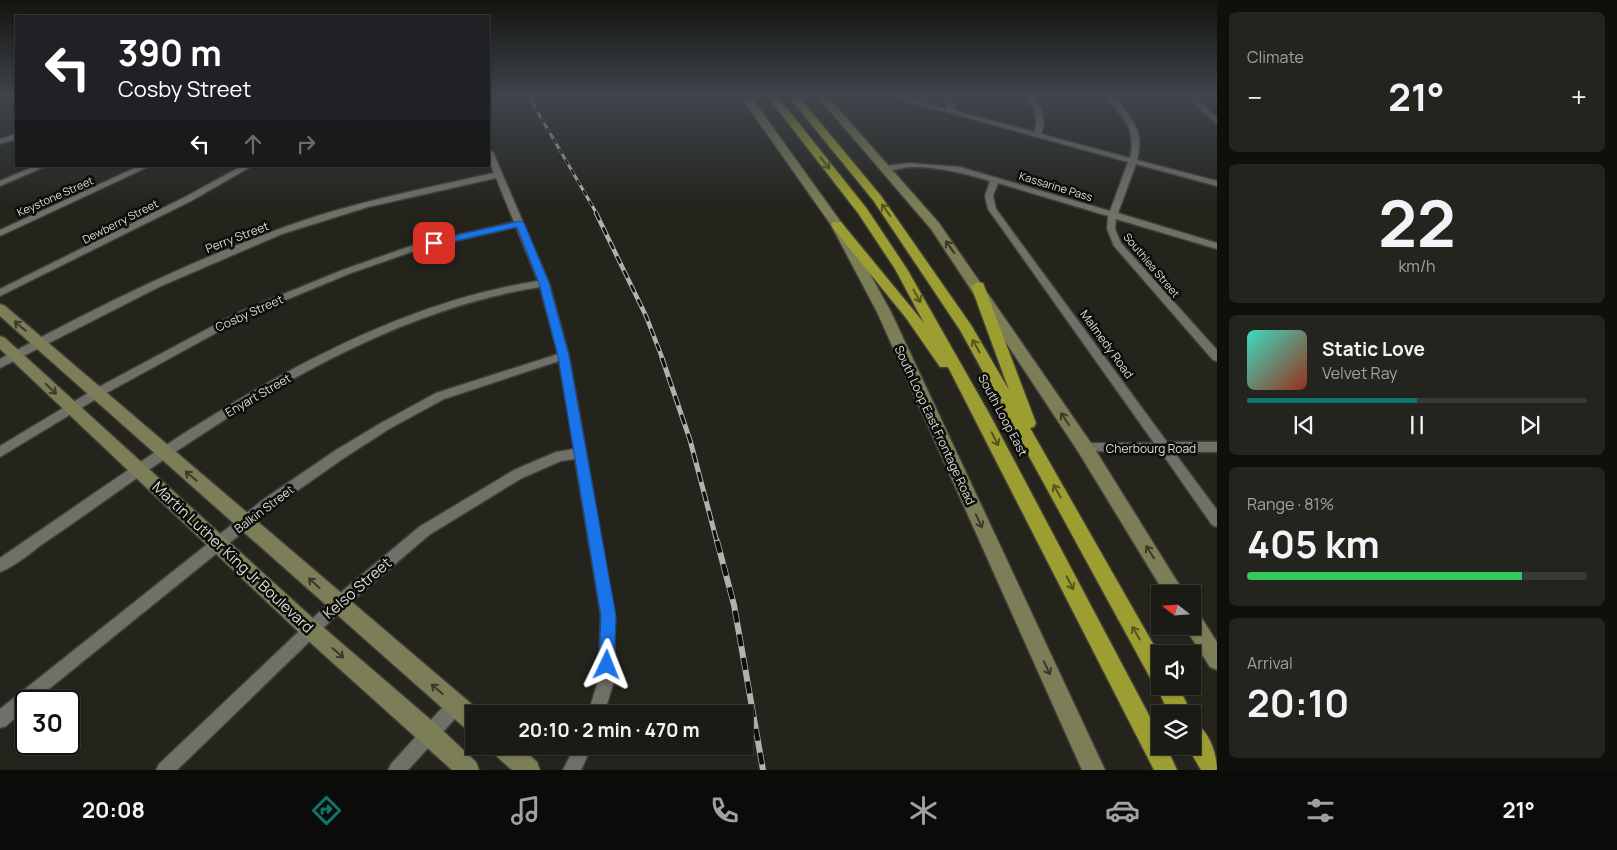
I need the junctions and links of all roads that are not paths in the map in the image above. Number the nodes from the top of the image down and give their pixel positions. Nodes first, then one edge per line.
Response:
1 (772, 133) edge
2 (801, 133) edge
3 (824, 133) edge
4 (855, 133) edge
5 (1029, 133) edge
6 (1136, 133) edge
7 (1037, 135) joint
8 (15, 136) edge
9 (0, 142) edge
10 (490, 155) edge
11 (1134, 162) junction
12 (40, 167) edge
13 (144, 167) edge
14 (246, 167) edge
15 (886, 168) junction
16 (498, 175) junction
17 (995, 179) junction
18 (0, 184) edge
19 (1217, 184) edge
20 (1113, 215) junction
21 (520, 223) junction
22 (837, 225) junction
23 (0, 233) edge
24 (1217, 246) edge
25 (544, 283) junction
26 (978, 286) junction
27 (0, 293) edge
28 (0, 309) edge
29 (0, 341) edge
30 (39, 342) junction
31 (564, 356) junction
32 (1217, 357) edge
33 (8, 359) edge
34 (98, 393) junction
35 (72, 408) junction
36 (984, 419) junction
37 (1217, 447) edge
38 (1085, 448) junction
39 (1165, 448) junction
40 (0, 452) edge
41 (581, 453) junction
42 (164, 454) junction
43 (1043, 464) junction
44 (139, 471) junction
45 (1217, 521) edge
46 (247, 522) junction
47 (220, 543) junction
48 (0, 566) edge
49 (1170, 585) edge
50 (338, 604) junction
51 (310, 629) junction
52 (1201, 635) edge
53 (1151, 660) edge
54 (1217, 660) edge
55 (456, 705) junction
56 (599, 705) edge
57 (465, 713) edge
58 (0, 720) edge
59 (430, 734) junction
60 (1201, 749) edge
61 (512, 755) edge
62 (580, 755) edge
63 (165, 770) edge
64 (398, 770) edge
65 (468, 770) edge
66 (529, 770) edge
67 (572, 770) edge
68 (1094, 770) edge
69 (1166, 770) edge
70 (1213, 770) edge

1 - 22 main road, South Loop East Frontage Road
2 -> 36 highway, South Loop East
43 -> 3 highway, South Loop East
4 - 15 main road
5 - 7 street
6 - 11 street, Southlea Street
7 - 11 street
8 - 9 street
10 - 16 street
11 - 19 street
11 - 20 street, Southlea Street
12 - 18 street
13 - 23 street, Keystone Street
14 - 27 street, Dewberry Street
15 - 17 street, Kassarine Pass
26 -> 15 main road
16 - 21 street
16 - 30 street, Perry Street
17 - 20 street, Kassarine Pass
17 - 39 street, Malmedy Road
20 - 24 street, Kassarine Pass
20 - 32 street, Southlea Street
21 - 25 street
21 - 34 street, Cosby Street
22 - 36 highway
22 -> 68 main road, South Loop East Frontage Road
25 - 31 street
25 - 42 street, Enyart Street
38 -> 26 main road
26 - 43 highway
30 -> 28 main road
29 - 33 main road, Martin Luther King Jr Boulevard
30 - 33 street, Perry Street
30 - 34 main road
31 - 41 street
31 - 46 street, Balkin Street
33 -> 35 main road, Martin Luther King Jr Boulevard
34 - 35 street, Cosby Street
34 - 42 main road
35 - 40 street, Cosby Street
35 - 44 main road, Martin Luther King Jr Boulevard
36 -> 69 highway, South Loop East
37 - 39 street, Cherbourg Road
38 - 39 street, Cherbourg Road
49 -> 38 main road
39 - 45 street, Malmedy Road
41 - 50 street, Kelso Street
41 - 56 street
42 - 44 street, Enyart Street
46 -> 42 main road
53 -> 43 highway, South Loop East
44 - 47 main road, Martin Luther King Jr Boulevard
44 - 48 street, Enyart Street
46 - 47 street, Balkin Street
50 -> 46 main road
47 - 51 main road, Martin Luther King Jr Boulevard
47 - 58 street, Balkin Street
50 - 51 street, Kelso Street
55 -> 50 main road
51 -> 59 main road, Martin Luther King Jr Boulevard
51 - 63 street, Kelso Street
52 - 54 main road
55 - 57 main road
55 - 59 street
59 - 64 street
59 - 65 main road, Martin Luther King Jr Boulevard
60 - 70 highway
61 - 66 main road
62 - 67 street

